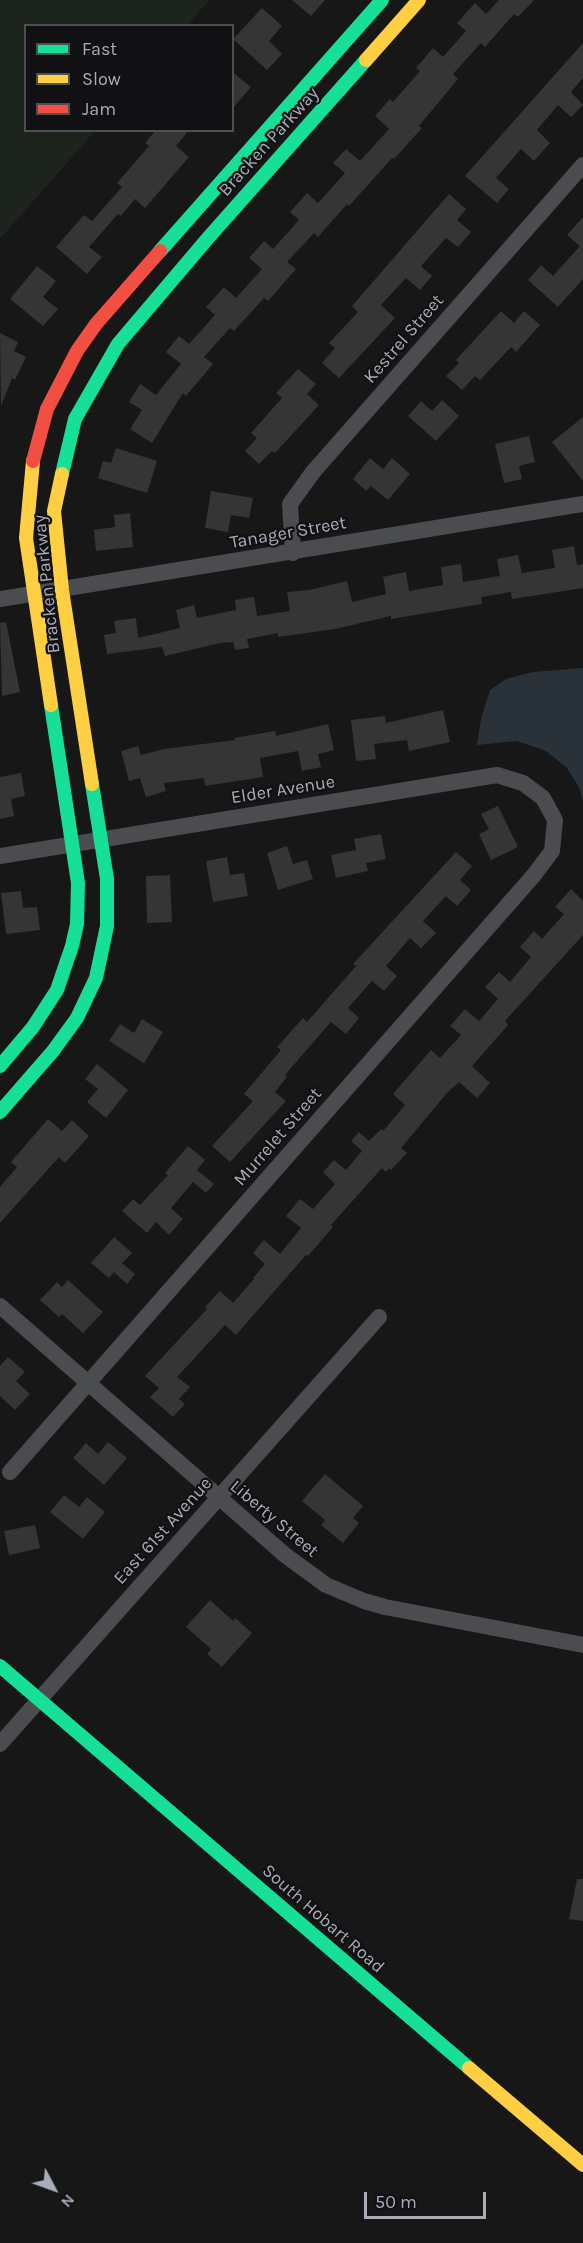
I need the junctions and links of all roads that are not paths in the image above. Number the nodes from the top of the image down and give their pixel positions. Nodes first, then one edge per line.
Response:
1 (382, 0) edge
2 (419, 0) edge
3 (583, 165) edge
4 (583, 504) edge
5 (293, 553) junction
6 (62, 590) junction
7 (33, 594) junction
8 (0, 599) edge
9 (555, 820) joint
10 (102, 839) junction
11 (74, 843) junction
12 (0, 856) edge
13 (0, 1066) edge
14 (0, 1112) edge
15 (0, 1306) edge
16 (379, 1317) dead end
17 (88, 1383) junction
18 (10, 1472) dead end
19 (219, 1498) junction
20 (583, 1645) edge
21 (0, 1666) edge
22 (39, 1699) junction
23 (0, 1744) edge
24 (583, 2165) edge

1 - 7 street, Bracken Parkway
2 - 6 street, Bracken Parkway
3 - 5 street, Kestrel Street
4 - 5 street, Tanager Street
5 - 6 street, Tanager Street
6 - 7 street, Tanager Street
6 - 10 street, Bracken Parkway
7 - 8 street, Tanager Street
7 - 11 street, Bracken Parkway
9 - 10 street, Elder Avenue
9 - 17 street, Murrelet Street
10 - 11 street, Elder Avenue
10 - 14 street, Bracken Parkway
11 - 12 street, Elder Avenue
11 - 13 street, Bracken Parkway
15 - 17 street, Liberty Street
16 - 19 street, East 61st Avenue
17 - 18 street, Murrelet Street
17 - 19 street, Liberty Street
19 - 20 street, Liberty Street
19 - 22 street, East 61st Avenue
21 - 22 street, South Hobart Road
22 - 23 street, East 61st Avenue
22 - 24 street, South Hobart Road

